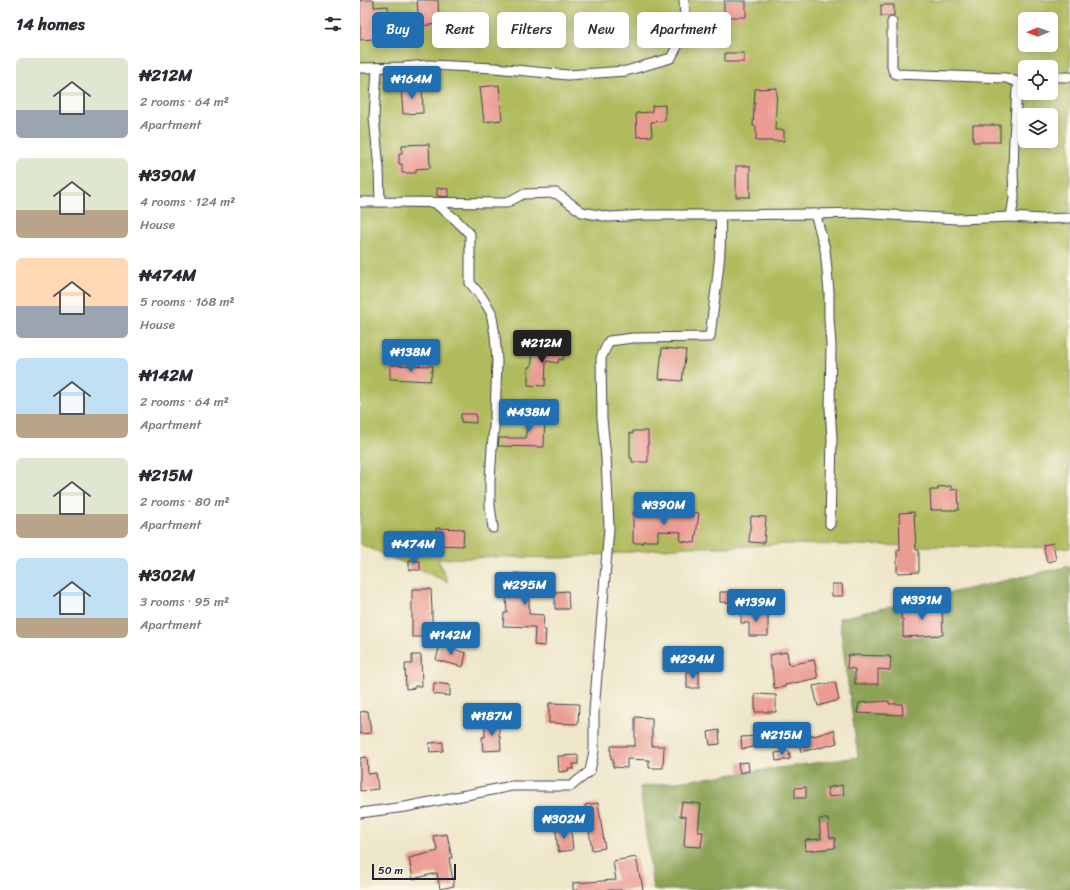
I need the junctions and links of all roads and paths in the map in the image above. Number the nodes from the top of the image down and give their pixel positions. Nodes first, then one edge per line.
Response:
1 (684, 0) edge
2 (892, 22) dead end
3 (360, 68) edge
4 (377, 68) junction
5 (1058, 77) edge
6 (1070, 77) edge
7 (1018, 81) edge
8 (1018, 89) edge
9 (360, 202) edge
10 (380, 202) junction
11 (435, 202) junction
12 (814, 214) junction
13 (720, 215) junction
14 (1011, 217) junction
15 (1070, 218) edge
16 (830, 524) dead end
17 (494, 528) dead end
18 (360, 813) edge

1 - 4 street
2 - 7 street
3 - 4 street
4 - 10 street
5 - 6 street
8 - 14 street
9 - 10 street
10 - 11 street
11 - 13 street
11 - 17 street
12 - 13 street
12 - 14 street
12 - 16 street
13 - 18 street
14 - 15 street

